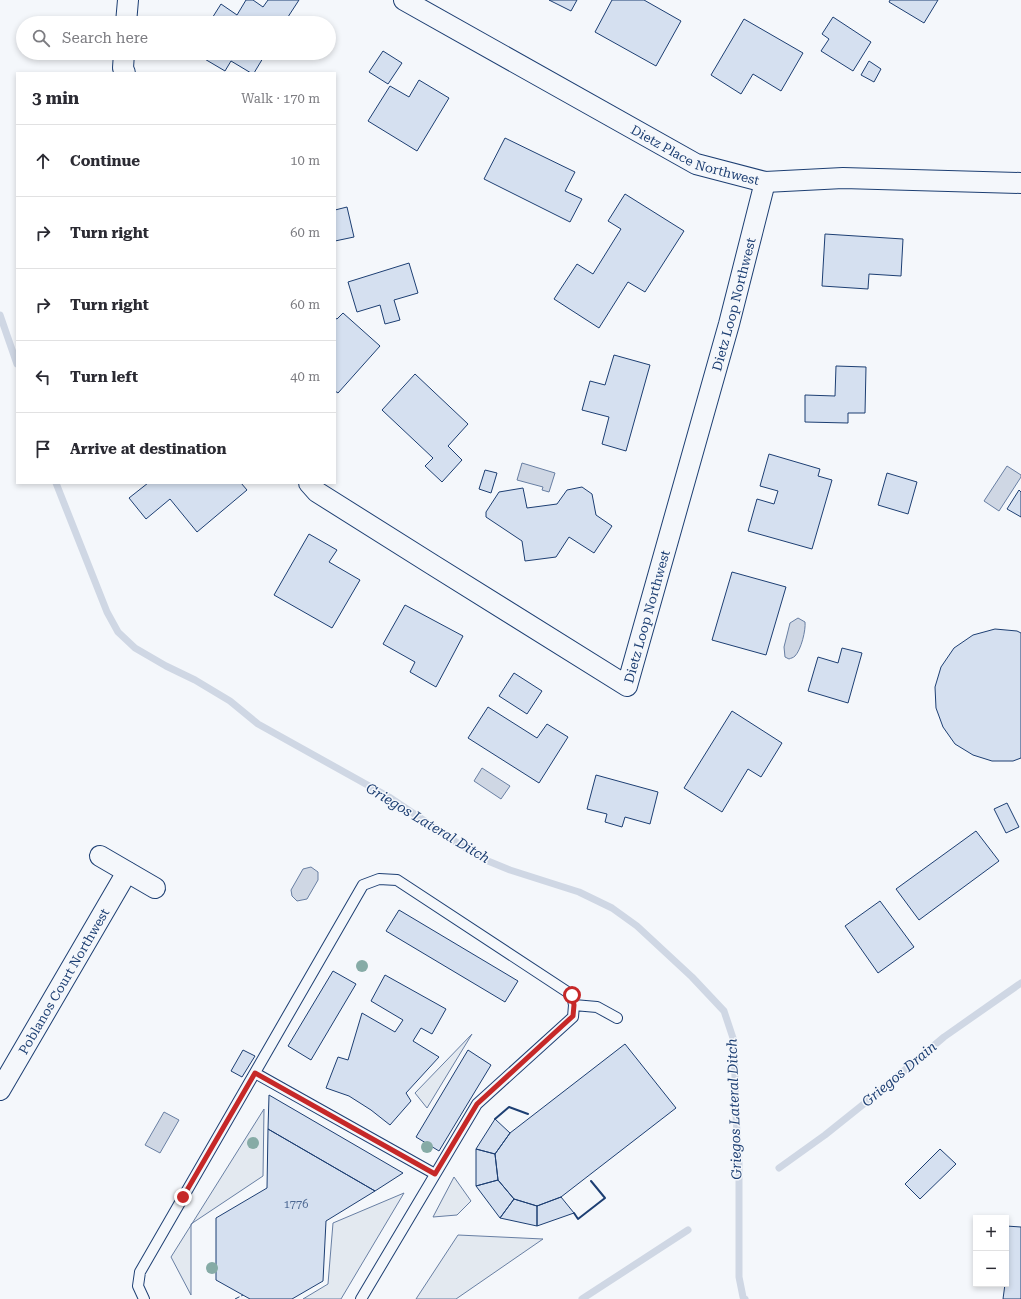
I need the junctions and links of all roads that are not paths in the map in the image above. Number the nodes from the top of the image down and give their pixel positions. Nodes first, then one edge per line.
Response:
1 (128, 0) edge
2 (404, 0) edge
3 (127, 16) edge
4 (124, 60) edge
5 (125, 72) edge
6 (765, 182) junction
7 (1021, 183) edge
8 (310, 484) edge
9 (100, 856) dead end
10 (127, 872) junction
11 (155, 888) dead end
12 (574, 1005) junction
13 (617, 1018) dead end
14 (255, 1073) junction
15 (0, 1090) edge
16 (435, 1174) junction
17 (144, 1299) edge
18 (361, 1299) edge

1 - 3 street
2 - 6 street, Dietz Place Northwest
4 - 5 street
6 - 7 street, Dietz Place Northwest
6 - 8 street, Dietz Loop Northwest
9 - 10 street
10 - 11 street
10 - 15 street, Poblanos Court Northwest
12 - 13 lane
12 - 14 lane
12 - 16 lane
14 - 16 lane
14 - 17 lane
16 - 18 lane

